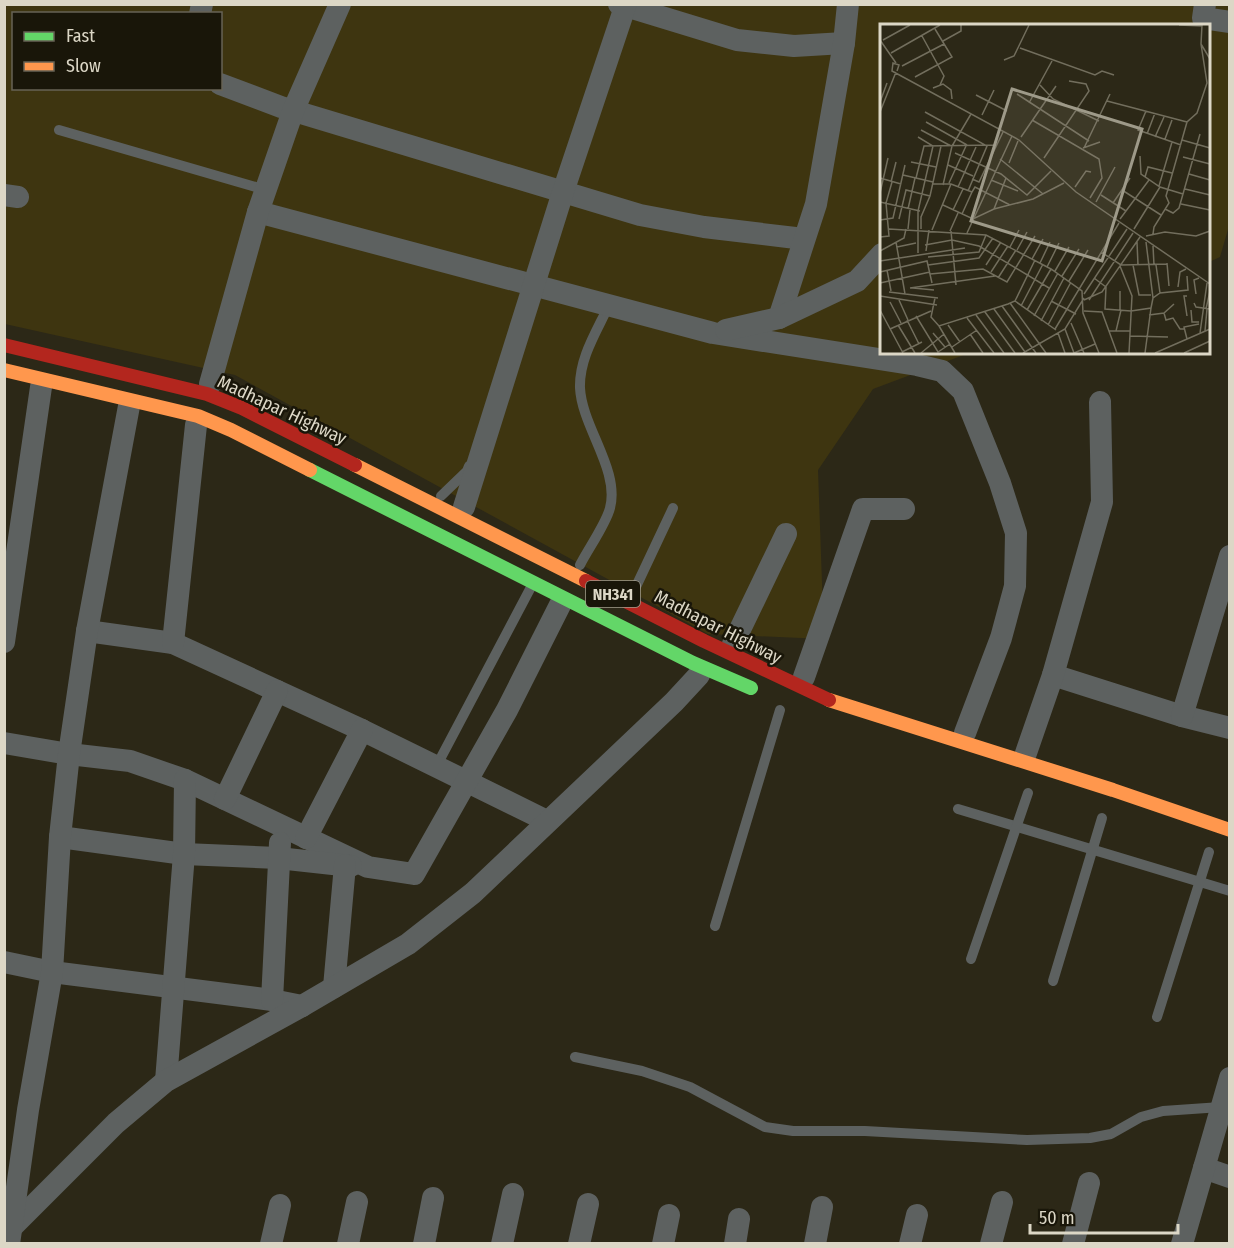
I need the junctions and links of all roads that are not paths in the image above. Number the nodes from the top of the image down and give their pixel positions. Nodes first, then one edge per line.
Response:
1 (340, 4) edge
2 (848, 4) edge
3 (1205, 4) edge
4 (624, 5) edge
5 (1230, 22) edge
6 (844, 43) junction
7 (222, 85) edge
8 (293, 111) junction
9 (59, 130) dead end
10 (266, 190) junction
11 (563, 192) junction
12 (258, 212) junction
13 (804, 239) junction
14 (880, 256) edge
15 (532, 285) junction
16 (609, 305) junction
17 (779, 318) junction
18 (713, 333) junction
19 (4, 345) edge
20 (4, 370) edge
21 (210, 384) dead end
22 (41, 387) dead end
23 (1100, 402) dead end
24 (129, 406) dead end
25 (196, 425) dead end
26 (441, 496) dead end
27 (464, 507) dead end
28 (673, 508) dead end
29 (904, 509) dead end
30 (14, 528) edge
31 (786, 534) dead end
32 (1230, 556) edge
33 (580, 565) dead end
34 (1225, 585) edge
35 (530, 589) dead end
36 (633, 592) dead end
37 (560, 604) dead end
38 (87, 631) junction
39 (4, 642) edge
40 (173, 643) junction
41 (733, 644) dead end
42 (699, 675) dead end
43 (1053, 675) junction
44 (804, 677) dead end
45 (277, 691) junction
46 (774, 701) junction
47 (798, 708) dead end
48 (1182, 716) junction
49 (1230, 728) edge
50 (362, 730) junction
51 (965, 733) dead end
52 (4, 743) edge
53 (1026, 753) dead end
54 (69, 754) junction
55 (437, 765) junction
56 (185, 780) junction
57 (467, 780) junction
58 (1019, 782) dead end
59 (1033, 790) joint
60 (225, 799) junction
61 (1092, 806) dead end
62 (958, 809) dead end
63 (1108, 816) joint
64 (547, 821) junction
65 (282, 826) junction
66 (1017, 826) junction
67 (1230, 830) edge
68 (60, 837) junction
69 (306, 838) junction
70 (1200, 840) dead end
71 (1215, 849) joint
72 (1092, 851) junction
73 (184, 854) junction
74 (278, 858) junction
75 (345, 865) junction
76 (368, 867) junction
77 (1200, 881) junction
78 (1230, 891) edge
79 (715, 926) dead end
80 (971, 959) dead end
81 (4, 962) edge
82 (52, 972) junction
83 (1053, 981) dead end
84 (334, 987) junction
85 (173, 988) junction
86 (272, 1000) junction
87 (302, 1006) junction
88 (1157, 1017) dead end
89 (575, 1057) dead end
90 (1230, 1078) edge
91 (165, 1081) junction
92 (1221, 1107) junction
93 (1203, 1168) junction
94 (1230, 1177) edge
95 (1089, 1183) dead end
96 (513, 1194) dead end
97 (433, 1198) dead end
98 (357, 1202) dead end
99 (1002, 1202) dead end
100 (588, 1204) dead end
101 (280, 1205) dead end
102 (822, 1208) dead end
103 (669, 1215) dead end
104 (916, 1215) dead end
105 (740, 1219) dead end
106 (8, 1233) edge
107 (271, 1244) edge
108 (348, 1244) edge
109 (424, 1244) edge
110 (502, 1244) edge
111 (579, 1244) edge
112 (663, 1244) edge
113 (735, 1244) edge
114 (815, 1244) edge
115 (910, 1244) edge
116 (991, 1244) edge
117 (1073, 1244) edge
118 (1182, 1244) edge

1 - 8 street
2 - 6 street
3 - 5 street
4 - 6 street
4 - 11 street
6 - 13 street
7 - 8 street
8 - 10 street
8 - 11 street
9 - 10 lane
10 - 12 street
11 - 13 street
11 - 15 street
12 - 15 street
12 - 21 street
13 - 17 street
14 - 17 street
15 - 16 street
15 - 26 lane
15 - 27 street
16 - 18 street
16 - 33 lane
17 - 18 street
18 - 51 street
19 - 67 highway, Madhapar Highway / NH341
20 - 46 highway, NH341
22 - 30 street
23 - 43 street
24 - 38 street
25 - 40 street
28 - 36 lane
29 - 44 street
30 - 39 street
31 - 41 street
32 - 34 street
34 - 48 street
35 - 55 lane
37 - 57 street
38 - 40 street
38 - 54 street
40 - 45 street
42 - 64 street
43 - 48 street
43 - 53 street
45 - 50 street
45 - 60 street
46 - 47 highway, NH341
46 - 79 lane
48 - 49 street
50 - 55 street
50 - 69 street
52 - 54 street
54 - 56 street
54 - 68 street
55 - 57 street
56 - 60 street
56 - 73 street
57 - 64 street
57 - 76 street
58 - 59 highway
59 - 66 lane
60 - 65 street
61 - 63 highway
62 - 66 lane
63 - 72 lane
64 - 84 street
65 - 69 street
65 - 74 street
66 - 72 lane
66 - 80 lane
68 - 73 street
68 - 82 street
69 - 76 street
70 - 71 highway
71 - 77 lane
72 - 77 lane
72 - 83 lane
73 - 74 street
73 - 85 street
74 - 75 street
74 - 86 street
75 - 76 street
75 - 84 street
77 - 78 lane
77 - 88 lane
81 - 82 street
82 - 85 street
82 - 106 street
84 - 87 street
85 - 86 street
85 - 91 street
86 - 87 street
87 - 91 street
89 - 92 lane
90 - 92 street
91 - 106 street
92 - 93 street
93 - 94 street
93 - 118 street
95 - 117 street
96 - 110 street
97 - 109 street
98 - 108 street
99 - 116 street
100 - 111 street
101 - 107 street
102 - 114 street
103 - 112 street
104 - 115 street
105 - 113 street

